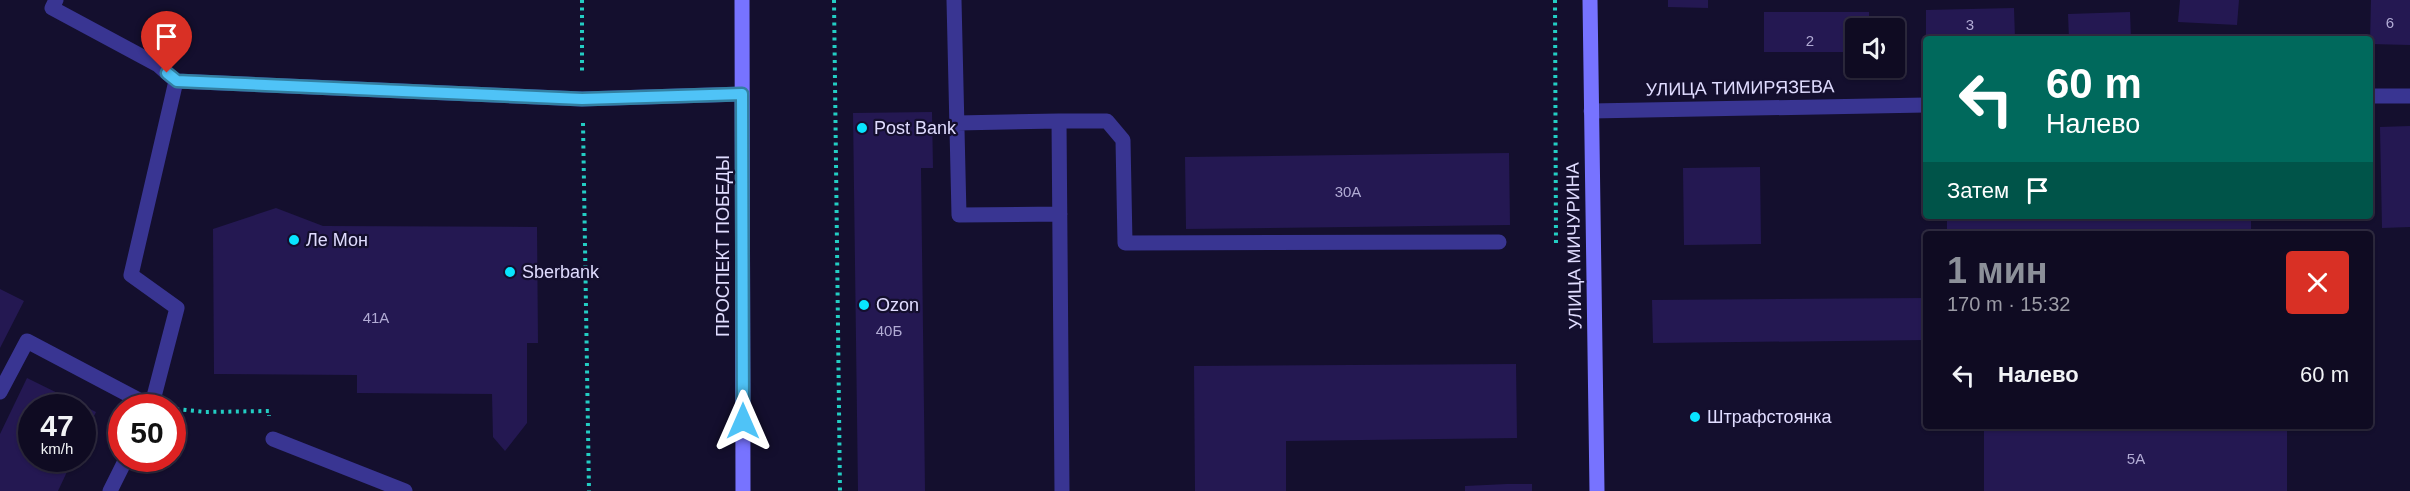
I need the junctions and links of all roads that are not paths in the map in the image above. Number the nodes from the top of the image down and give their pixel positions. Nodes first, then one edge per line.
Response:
1 (56, 0) edge
2 (742, 0) edge
3 (954, 0) edge
4 (1590, 0) edge
5 (177, 81) junction
6 (742, 94) junction
7 (2373, 96) edge
8 (2410, 96) edge
9 (1923, 105) edge
10 (1591, 111) junction
11 (1059, 121) junction
12 (957, 123) junction
13 (1060, 214) junction
14 (1499, 242) dead end
15 (0, 392) edge
16 (127, 394) edge
17 (155, 394) edge
18 (273, 439) road end
19 (120, 472) edge
20 (110, 491) edge
21 (405, 491) edge
22 (743, 491) edge
23 (1062, 491) edge
24 (1597, 491) edge

1 - 5 street
2 - 6 street, ПРОСПЕКТ ПОБЕДЫ
3 - 12 street
4 - 10 street, УЛИЦА МИЧУРИНА
5 - 6 street
5 - 17 street
6 - 22 street, ПРОСПЕКТ ПОБЕДЫ
7 - 8 street
9 - 10 street, УЛИЦА ТИМИРЯЗЕВА
10 - 24 street, УЛИЦА МИЧУРИНА
11 - 12 street
11 - 13 street
11 - 14 street
12 - 13 street
13 - 23 street
15 - 16 street
18 - 21 street
19 - 20 street

